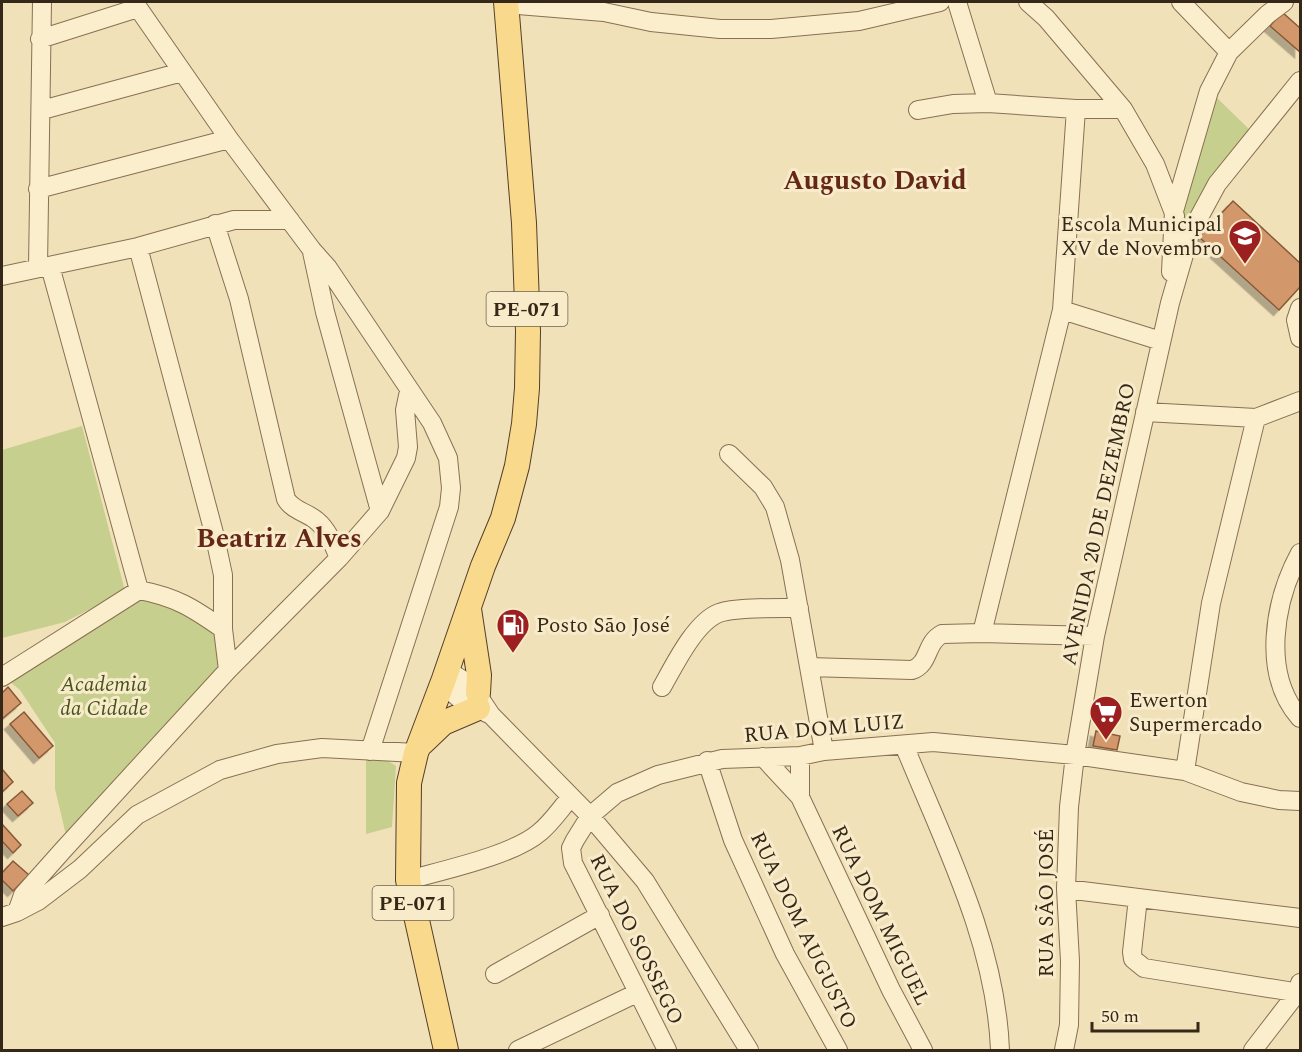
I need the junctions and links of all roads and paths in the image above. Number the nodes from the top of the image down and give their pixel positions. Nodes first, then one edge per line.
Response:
1 (42, 2) edge
2 (940, 2) edge
3 (957, 2) edge
4 (1028, 2) edge
5 (1181, 2) edge
6 (1284, 2) edge
7 (506, 3) edge
8 (136, 5) edge
9 (40, 39) junction
10 (1229, 52) junction
11 (182, 72) junction
12 (1300, 81) edge
13 (988, 104) junction
14 (1076, 109) junction
15 (1123, 109) junction
16 (42, 110) junction
17 (918, 110) dead end
18 (229, 139) junction
19 (38, 189) junction
20 (1174, 211) junction
21 (290, 220) junction
22 (215, 224) junction
23 (1189, 237) junction
24 (138, 247) junction
25 (312, 250) junction
26 (44, 266) junction
27 (2, 276) edge
28 (1170, 303) junction
29 (1300, 308) edge
30 (1062, 310) junction
31 (1300, 338) edge
32 (1161, 340) junction
33 (409, 391) junction
34 (1300, 401) edge
35 (1145, 412) junction
36 (1256, 418) junction
37 (729, 454) dead end
38 (380, 511) junction
39 (1300, 553) edge
40 (339, 558) junction
41 (139, 590) junction
42 (468, 606) junction
43 (799, 608) junction
44 (223, 629) junction
45 (982, 633) junction
46 (1095, 636) junction
47 (809, 667) junction
48 (228, 670) junction
49 (2, 677) edge
50 (444, 679) junction
51 (662, 687) dead end
52 (482, 705) junction
53 (1300, 718) edge
54 (904, 745) junction
55 (417, 750) junction
56 (370, 751) junction
57 (824, 751) junction
58 (1076, 755) junction
59 (800, 756) junction
60 (763, 757) junction
61 (707, 761) junction
62 (1185, 771) junction
63 (571, 796) junction
64 (800, 798) junction
65 (1300, 801) edge
66 (590, 816) junction
67 (115, 836) junction
68 (64, 849) junction
69 (408, 880) junction
70 (1066, 889) junction
71 (1138, 898) junction
72 (9, 914) edge
73 (600, 915) junction
74 (1300, 918) edge
75 (495, 975) dead end
76 (1299, 990) edge
77 (638, 993) junction
78 (919, 1049) edge
79 (446, 1050) edge
80 (518, 1050) edge
81 (667, 1050) edge
82 (749, 1050) edge
83 (838, 1050) edge
84 (1000, 1050) edge
85 (1064, 1050) edge
86 (1253, 1050) edge

1 - 9 street
2 - 7 street
3 - 13 street
4 - 15 street
5 - 10 street
6 - 10 street
7 - 42 main road, PE-071
8 - 9 street
8 - 11 street
9 - 16 street
10 - 20 street
11 - 16 street
11 - 18 street
12 - 23 street
13 - 14 street
13 - 17 street
14 - 15 street
14 - 30 street
15 - 20 street
16 - 19 street
18 - 19 street
18 - 21 street
19 - 26 street
20 - 23 street
20 - 28 street
21 - 22 street
21 - 25 street
22 - 24 street
22 - 40 street
23 - 28 street
24 - 26 street
24 - 44 street
25 - 33 street
25 - 38 street
26 - 27 street
26 - 41 street
28 - 32 street, AVENIDA 20 DE DEZEMBRO
29 - 31 street
30 - 32 street
30 - 45 street
32 - 35 street, AVENIDA 20 DE DEZEMBRO
33 - 38 street
33 - 56 street
34 - 36 street
35 - 36 street
35 - 46 street, AVENIDA 20 DE DEZEMBRO
36 - 62 street
37 - 43 street
38 - 40 street
39 - 53 street
40 - 48 street
41 - 44 street
41 - 49 street
42 - 50 main road, PE-071
42 - 52 main road
43 - 47 street
43 - 51 street
44 - 48 street
45 - 46 street
45 - 47 street
46 - 58 street, AVENIDA 20 DE DEZEMBRO
47 - 57 street
48 - 68 street
50 - 52 street
50 - 55 main road, PE-071
52 - 55 main road
52 - 63 street
54 - 57 street, RUA DOM LUIZ
54 - 58 street, RUA DOM LUIZ
54 - 84 street
55 - 56 street
55 - 69 main road, PE-071
56 - 67 street
57 - 59 street, RUA DOM LUIZ
58 - 62 street, RUA DOM LUIZ
58 - 70 street, RUA SÃO JOSÉ
59 - 60 street, RUA DOM LUIZ
59 - 64 street, RUA DOM MIGUEL
60 - 61 street, RUA DOM LUIZ
60 - 64 street, RUA DOM MIGUEL
61 - 66 street, RUA DOM LUIZ
61 - 83 street, RUA DOM AUGUSTO
62 - 65 street, RUA DOM LUIZ
63 - 66 street
63 - 69 street
64 - 78 street, RUA DOM MIGUEL
66 - 73 street, RUA DO SOSSEGO
66 - 82 street
67 - 68 street
67 - 72 street
68 - 72 street
69 - 79 main road, PE-071
70 - 71 street
70 - 85 street, RUA SÃO JOSÉ
71 - 74 street
71 - 76 street
73 - 75 street
73 - 77 street, RUA DO SOSSEGO
76 - 86 street
77 - 80 street
77 - 81 street, RUA DO SOSSEGO

